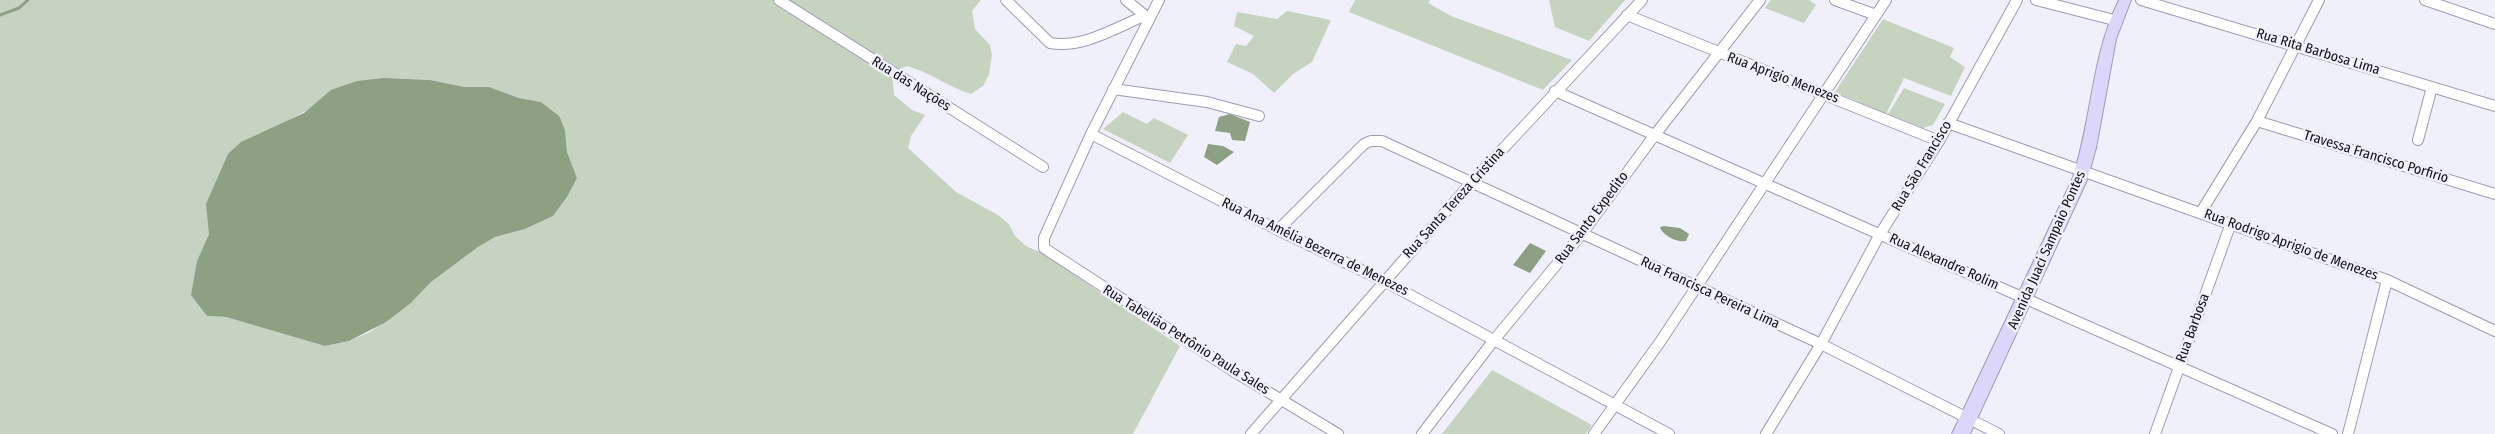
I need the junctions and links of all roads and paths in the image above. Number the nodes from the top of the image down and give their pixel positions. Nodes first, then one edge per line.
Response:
1 (779, 0) edge
2 (1006, 0) edge
3 (1126, 0) edge
4 (1158, 0) edge
5 (1642, 0) edge
6 (1760, 0) edge
7 (1835, 0) edge
8 (1886, 0) edge
9 (2017, 0) edge
10 (2036, 0) edge
11 (2125, 0) edge
12 (2141, 0) edge
13 (2319, 0) edge
14 (2425, 0) edge
15 (1627, 15) junction
16 (1876, 16) junction
17 (1146, 17) junction
18 (2114, 20) junction
19 (2495, 24) edge
20 (2296, 46) junction
21 (1719, 52) junction
22 (2432, 87) junction
23 (1114, 89) junction
24 (1555, 91) junction
25 (1824, 94) junction
26 (2495, 106) edge
27 (1260, 116) dead end
28 (2256, 121) junction
29 (1948, 123) junction
30 (1091, 134) junction
31 (1654, 136) junction
32 (2418, 140) dead end
33 (1939, 141) junction
34 (1043, 167) dead end
35 (2083, 170) junction
36 (1472, 182) junction
37 (1765, 184) junction
38 (2495, 194) edge
39 (2201, 212) junction
40 (2231, 223) junction
41 (1278, 230) junction
42 (1880, 234) junction
43 (1581, 235) junction
44 (2386, 280) junction
45 (1384, 281) junction
46 (1698, 286) junction
47 (2025, 298) junction
48 (2495, 331) edge
49 (1494, 340) junction
50 (1821, 344) junction
51 (2178, 367) junction
52 (1280, 399) junction
53 (1614, 404) junction
54 (1968, 419) junction
55 (1251, 434) edge
56 (1338, 434) edge
57 (1422, 434) edge
58 (1594, 434) edge
59 (1668, 434) edge
60 (1766, 434) edge
61 (1961, 434) edge
62 (1999, 434) edge
63 (2155, 434) edge
64 (2332, 434) edge
65 (2348, 434) edge

1 - 34 street, Rua das Nações
2 - 17 street
3 - 17 street
4 - 17 street
5 - 15 street, Rua Santa Tereza Cristina
6 - 21 street, Rua Santo Expedito
7 - 16 street
8 - 16 street
9 - 29 street, Rua São Francisco
10 - 18 street
11 - 18 main road, Avenida Juaci Sampaio Pontes
12 - 20 street, Rua Rita Barbosa Lima
13 - 20 street
14 - 19 street
15 - 21 street, Rua Aprigio Menezes
15 - 24 street, Rua Santa Tereza Cristina
16 - 25 street
17 - 23 street
18 - 35 main road, Avenida Juaci Sampaio Pontes
20 - 22 street, Rua Rita Barbosa Lima
20 - 28 street
21 - 25 street, Rua Aprigio Menezes
21 - 31 street, Rua Santo Expedito
22 - 26 street, Rua Rita Barbosa Lima
22 - 32 street
23 - 27 street
23 - 30 street
24 - 31 street, Rua Alexandre Rolim
24 - 36 street, Rua Santa Tereza Cristina
25 - 33 street, Rua Aprigio Menezes
25 - 37 street
28 - 38 street, Travessa Francisco Porfirio
28 - 39 street
29 - 33 street, Rua São Francisco
29 - 35 street, Rua Rodrigo Aprigio de Menezes
30 - 41 street, Rua Ana Amélia Bezerra de Menezes
30 - 52 street, Rua Tabelião Petrônio Paula Sales
31 - 37 street, Rua Alexandre Rolim
31 - 43 street, Rua Santo Expedito
33 - 42 street, Rua São Francisco
35 - 39 street, Rua Rodrigo Aprigio de Menezes
35 - 47 main road, Avenida Juaci Sampaio Pontes
36 - 41 street, Rua Francisca Pereira Lima
36 - 43 street, Rua Francisca Pereira Lima
36 - 45 street, Rua Santa Tereza Cristina
37 - 42 street, Rua Alexandre Rolim
37 - 46 street
39 - 40 street, Rua Rodrigo Aprigio de Menezes
40 - 44 street, Rua Rodrigo Aprigio de Menezes
40 - 51 street, Rua Barbosa
41 - 45 street, Rua Ana Amélia Bezerra de Menezes
42 - 47 street, Rua Alexandre Rolim
42 - 50 street, Rua São Francisco
43 - 46 street, Rua Francisca Pereira Lima
43 - 49 street, Rua Santo Expedito
44 - 48 street, Rua Rodrigo Aprigio de Menezes
44 - 65 street
45 - 49 street, Rua Ana Amélia Bezerra de Menezes
45 - 52 street, Rua Santa Tereza Cristina
46 - 50 street, Rua Francisca Pereira Lima
46 - 53 street
47 - 51 street, Rua Alexandre Rolim
47 - 54 main road, Avenida Juaci Sampaio Pontes
49 - 53 street, Rua Ana Amélia Bezerra de Menezes
49 - 57 street, Rua Santo Expedito
50 - 54 street, Rua Francisca Pereira Lima
50 - 60 street, Rua São Francisco
51 - 63 street, Rua Barbosa
51 - 64 street, Rua Alexandre Rolim
52 - 55 street, Rua Santa Tereza Cristina
52 - 56 street, Rua Tabelião Petrônio Paula Sales
53 - 58 street
53 - 59 street, Rua Ana Amélia Bezerra de Menezes
54 - 61 main road, Avenida Juaci Sampaio Pontes
54 - 62 street, Rua Francisca Pereira Lima

